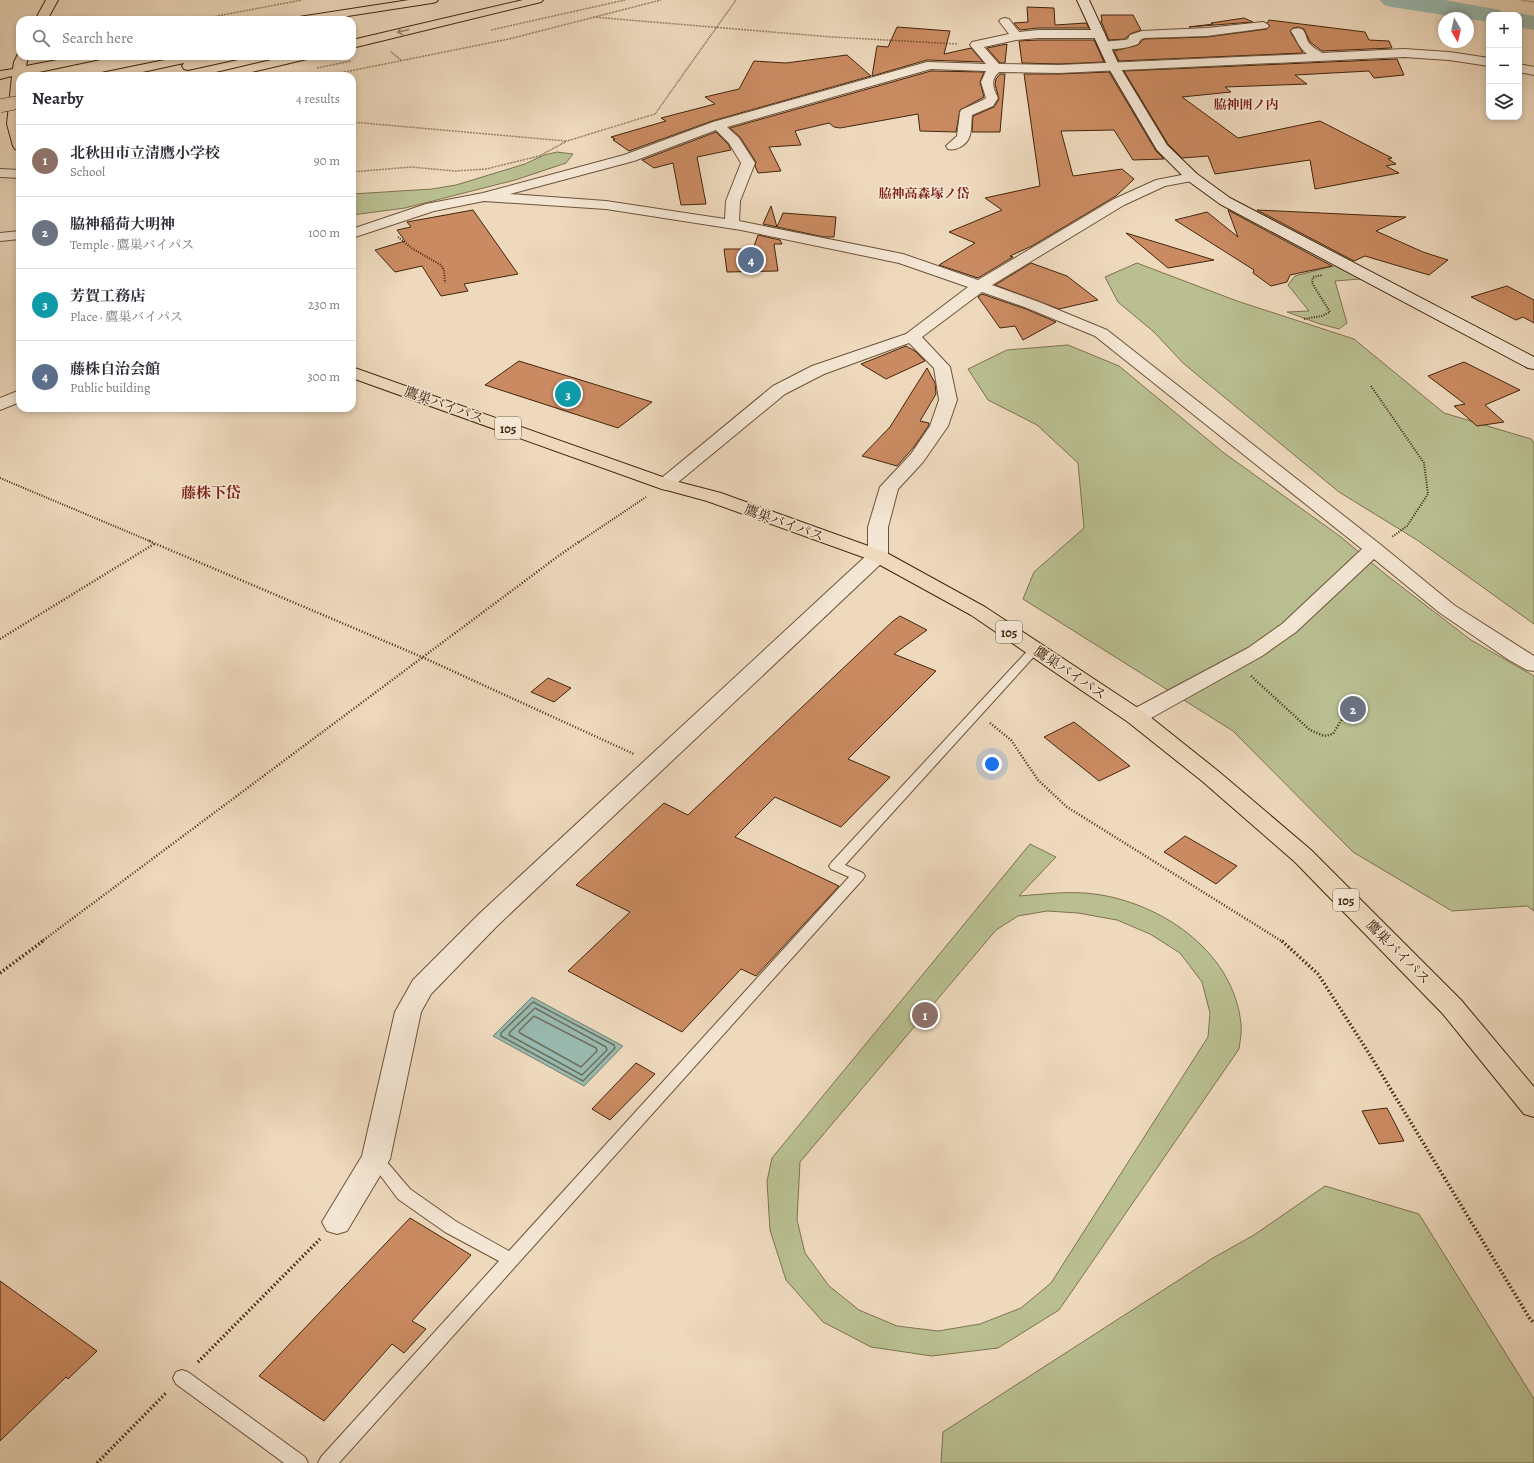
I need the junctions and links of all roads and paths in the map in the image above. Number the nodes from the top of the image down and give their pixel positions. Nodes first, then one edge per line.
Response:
1 (52, 0) edge
2 (302, 0) edge
3 (514, 0) edge
4 (537, 0) edge
5 (661, 0) edge
6 (736, 0) edge
7 (1083, 0) edge
8 (1521, 0) edge
9 (1534, 2) edge
10 (436, 4) edge
11 (43, 16) edge
12 (217, 16) edge
13 (333, 16) edge
14 (593, 18) junction
15 (381, 19) dead end
16 (1005, 21) dead end
17 (1263, 26) dead end
18 (716, 28) junction
19 (359, 30) dead end
20 (1235, 30) junction
21 (1297, 32) dead end
22 (1016, 36) junction
23 (1247, 38) dead end
24 (1101, 39) junction
25 (356, 43) edge
26 (1259, 46) dead end
27 (971, 50) junction
28 (390, 52) dead end
29 (1319, 57) junction
30 (1276, 59) junction
31 (21, 60) edge
32 (75, 60) edge
33 (183, 60) edge
34 (215, 60) edge
35 (286, 60) edge
36 (401, 60) junction
37 (1486, 62) edge
38 (931, 65) junction
39 (1114, 67) junction
40 (996, 68) junction
41 (1522, 69) edge
42 (19, 71) junction
43 (1534, 71) edge
44 (125, 72) edge
45 (158, 72) edge
46 (236, 72) edge
47 (344, 72) edge
48 (0, 75) edge
49 (16, 96) edge
50 (0, 99) edge
51 (16, 103) edge
52 (0, 106) edge
53 (356, 122) edge
54 (16, 124) edge
55 (718, 125) junction
56 (0, 127) edge
57 (567, 141) junction
58 (953, 146) dead end
59 (356, 172) edge
60 (0, 173) edge
61 (16, 174) edge
62 (1192, 177) junction
63 (484, 197) junction
64 (382, 224) junction
65 (732, 225) junction
66 (356, 233) edge
67 (16, 235) edge
68 (0, 237) edge
69 (1355, 270) junction
70 (444, 283) dead end
71 (980, 286) junction
72 (1304, 319) dead end
73 (912, 337) junction
74 (1534, 364) edge
75 (356, 373) edge
76 (1371, 386) dead end
77 (16, 397) edge
78 (0, 405) edge
79 (0, 478) edge
80 (664, 484) junction
81 (155, 544) junction
82 (1374, 549) junction
83 (878, 556) junction
84 (0, 638) edge
85 (1035, 649) junction
86 (422, 657) junction
87 (1236, 663) junction
88 (1534, 665) edge
89 (977, 713) junction
90 (1136, 717) junction
91 (1342, 720) dead end
92 (657, 764) junction
93 (0, 973) edge
94 (1534, 1106) edge
95 (376, 1159) junction
96 (337, 1222) joint
97 (511, 1260) junction
98 (1534, 1323) edge
99 (182, 1378) junction
100 (97, 1463) edge
101 (299, 1463) edge
102 (327, 1463) edge

1 - 11 highway
2 - 12 path
3 - 19 highway
4 -> 25 highway
5 - 14 path
6 - 18 path
7 - 24 street
8 - 9 path
10 - 13 highway
10 - 15 highway
14 - 18 path
14 - 36 path
16 - 22 street
17 - 20 street
18 - 27 path
18 - 57 path
20 - 23 street
20 - 24 street
21 - 29 street
22 - 24 street
22 - 27 street
24 - 39 street
26 - 30 street
27 - 38 street
27 - 40 street
28 - 36 path
29 - 30 street
29 - 37 street
30 - 39 street
31 - 42 highway
32 - 42 highway
33 - 44 highway
34 - 45 highway
35 - 46 highway
36 - 47 path
38 - 40 street
38 - 55 street
39 - 40 street
39 - 62 street
40 - 58 street
41 - 43 street
42 - 48 highway
49 - 50 highway
51 - 52 highway, bridge
53 - 57 path
54 - 56 highway
55 - 63 street
55 - 65 street
57 - 59 path
60 - 61 street
62 - 69 street
62 - 71 street
63 - 64 street
63 - 65 street
64 - 66 street
64 - 70 path
65 - 71 street
67 - 68 street
69 - 72 path
69 - 74 street
71 - 73 street
71 - 82 street
73 - 80 street
73 - 83 street
75 - 80 highway, 鷹巣バイパス / 105
76 - 82 path
77 - 78 street
79 - 81 path
80 - 83 highway, 鷹巣バイパス / 105
80 - 86 path
81 - 84 path
81 - 86 path
82 - 87 street
82 - 88 street
83 - 85 highway, 鷹巣バイパス / 105
83 - 92 street
85 - 89 lane
85 - 90 highway, 鷹巣バイパス / 105
86 - 92 path
86 - 93 path
87 - 90 street
87 - 91 path
89 - 97 lane
89 - 98 path
90 - 94 highway, 鷹巣バイパス / 105
92 - 95 street
95 - 96 street
95 - 97 lane
96 - 99 path
97 - 102 lane
99 - 100 path
99 - 101 lane

